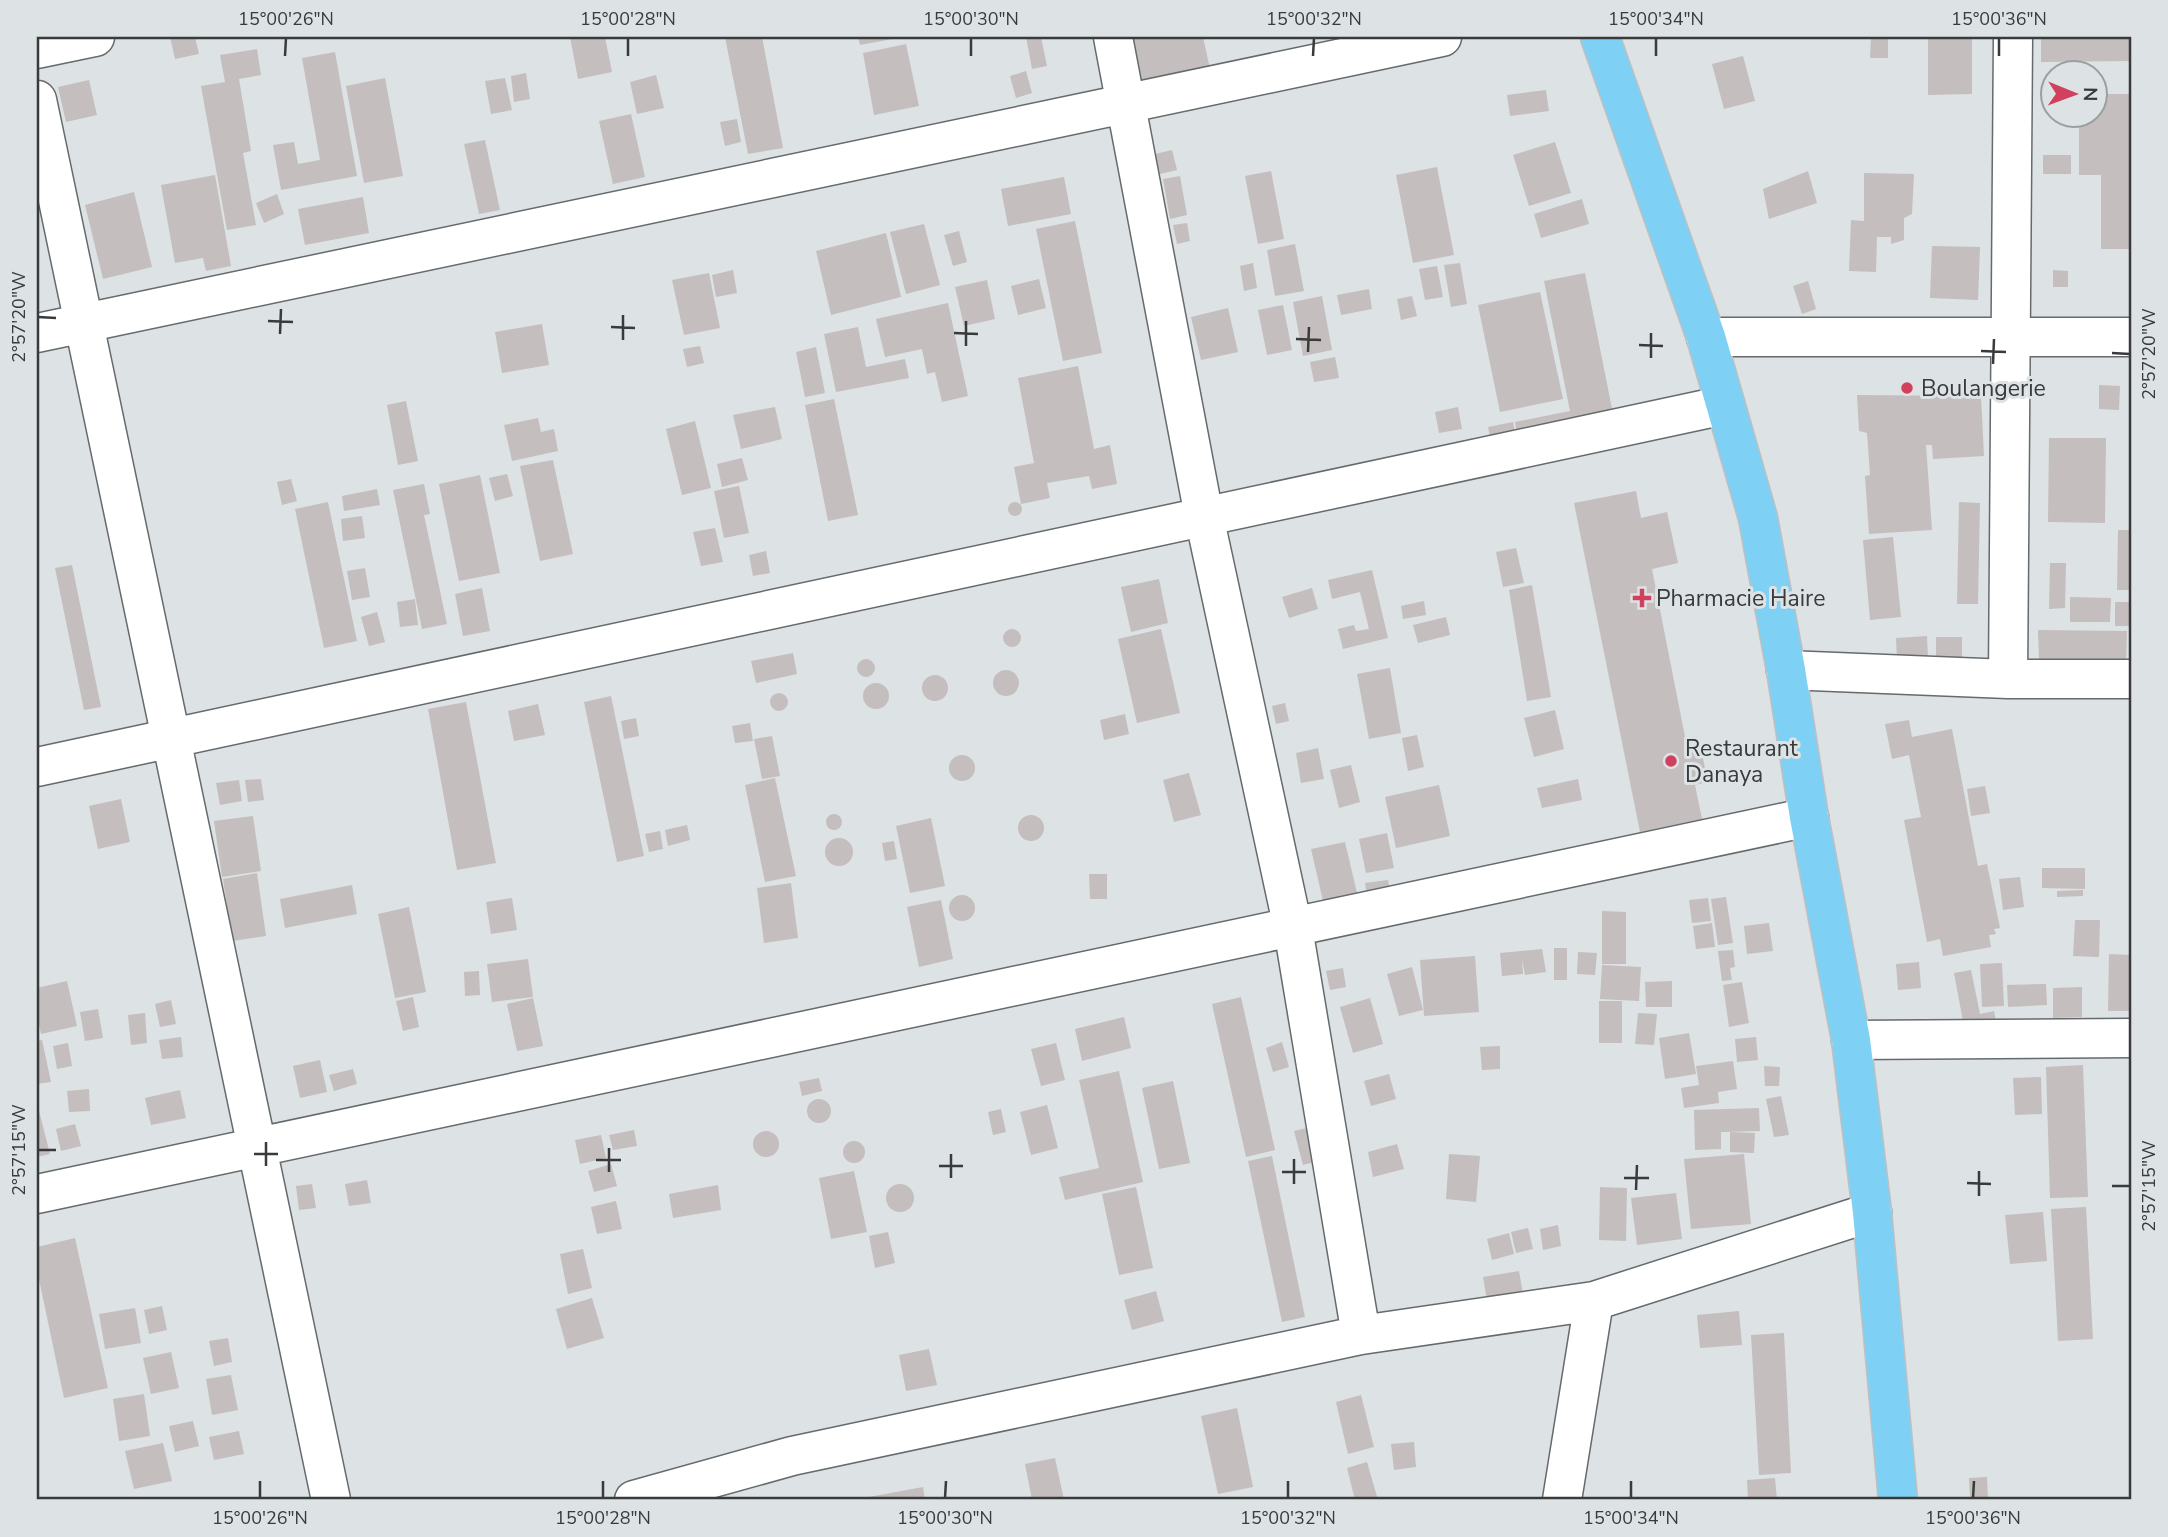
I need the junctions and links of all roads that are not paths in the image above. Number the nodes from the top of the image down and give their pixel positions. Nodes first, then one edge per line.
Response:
1 (95, 37) edge
2 (1113, 37) edge
3 (1442, 37) edge
4 (1600, 37) edge
5 (2013, 37) edge
6 (37, 48) edge
7 (37, 100) edge
8 (1126, 103) junction
9 (84, 323) junction
10 (37, 333) edge
11 (1706, 337) junction
12 (2011, 337) junction
13 (2131, 337) edge
14 (1725, 405) junction
15 (1203, 516) junction
16 (1786, 670) junction
17 (2008, 679) junction
18 (2131, 679) edge
19 (171, 737) junction
20 (37, 767) edge
21 (1810, 817) junction
22 (1293, 928) junction
23 (2131, 1038) edge
24 (1851, 1040) junction
25 (258, 1149) junction
26 (37, 1194) edge
27 (1872, 1212) junction
28 (1594, 1301) junction
29 (1361, 1335) junction
30 (331, 1500) edge
31 (634, 1500) edge
32 (1562, 1500) edge
33 (1898, 1500) edge

1 - 6 street
2 - 8 street
3 - 8 street
4 - 11 main road
5 - 12 street
7 - 9 street
8 - 9 street
8 - 15 street
9 - 10 street
9 - 19 street
11 - 12 street
11 - 14 main road
12 - 13 street
12 - 17 street
14 - 15 street
14 - 16 main road
15 - 19 street
15 - 22 street
16 - 17 street
16 - 21 main road
17 - 18 street
19 - 20 street
19 - 25 street
21 - 22 street
21 - 24 main road
22 - 25 street
22 - 29 street
23 - 24 street
24 - 27 main road
25 - 26 street
25 - 30 street
27 - 28 street
27 - 33 main road
28 - 29 street
28 - 32 street
29 - 31 street

